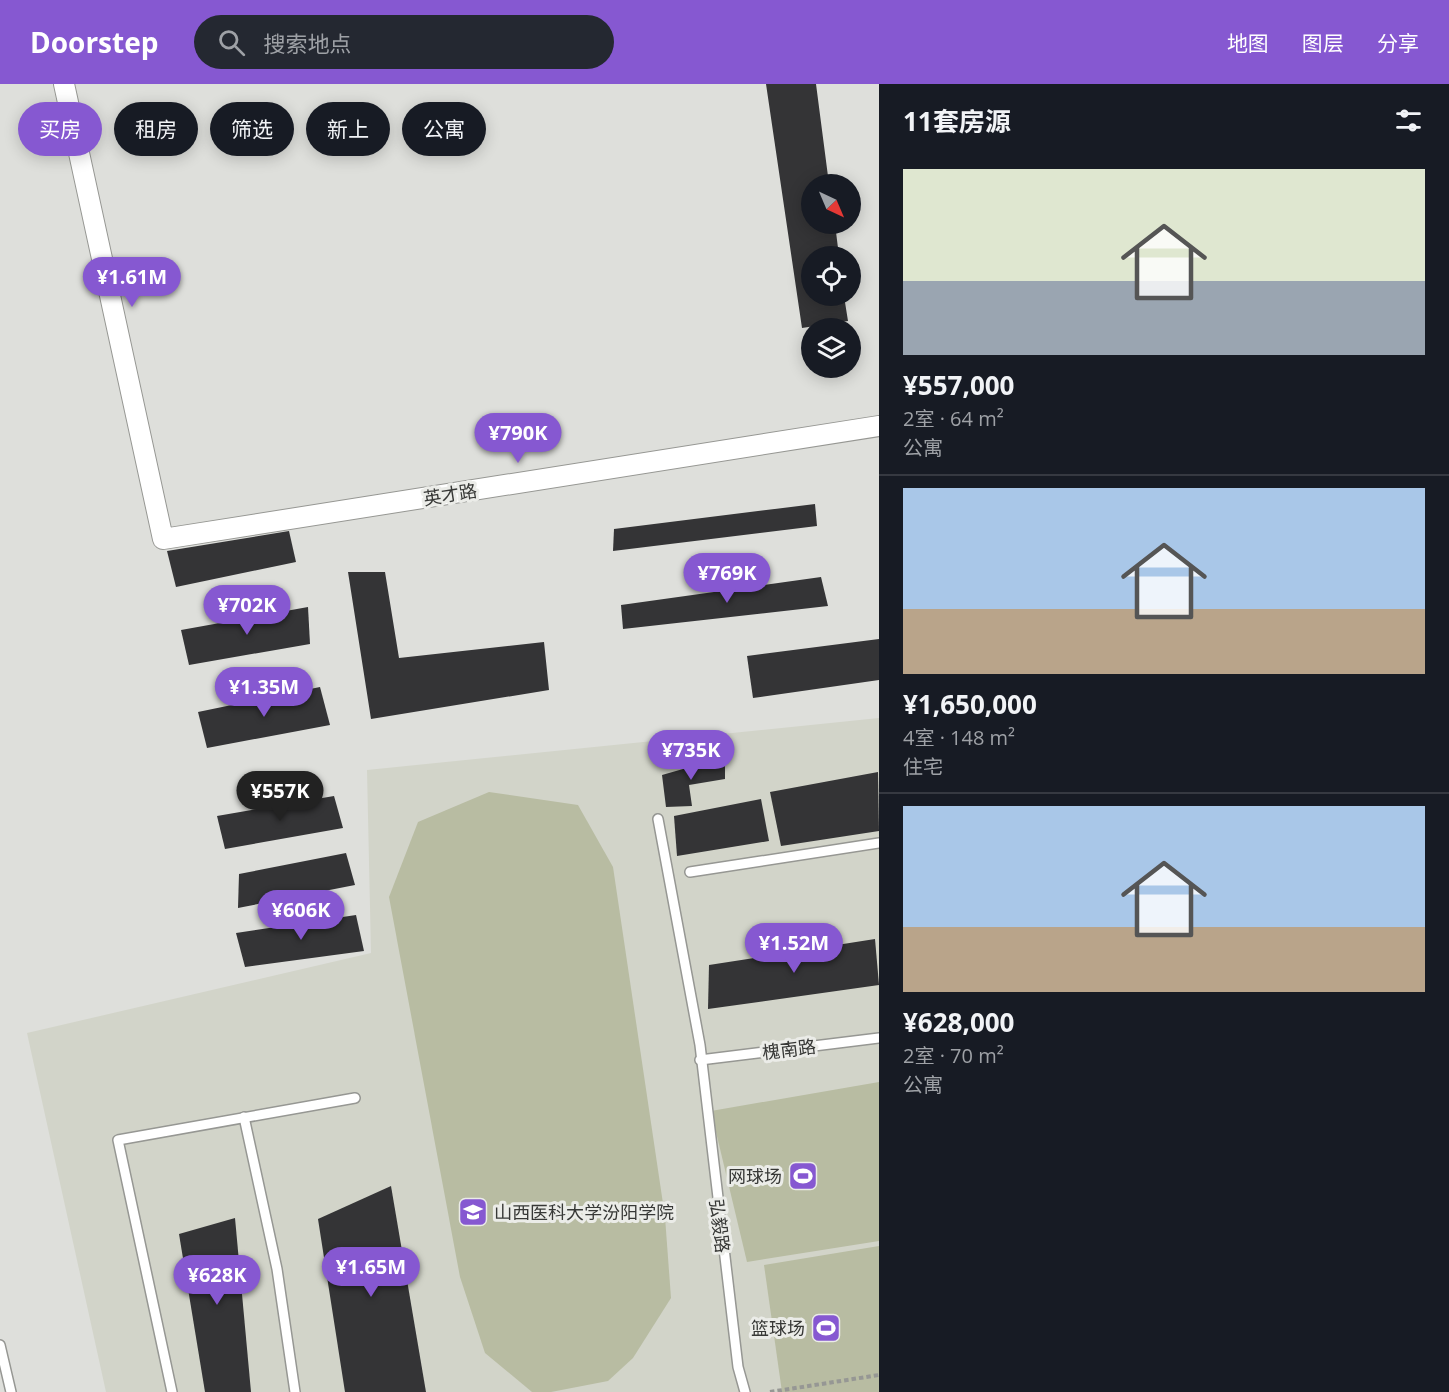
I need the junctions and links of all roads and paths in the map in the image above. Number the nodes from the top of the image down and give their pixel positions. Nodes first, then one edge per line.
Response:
1 (64, 84) edge
2 (879, 426) edge
3 (658, 819) dead end
4 (879, 843) edge
5 (690, 872) dead end
6 (879, 1038) edge
7 (700, 1060) junction
8 (355, 1098) dead end
9 (244, 1117) junction
10 (0, 1344) edge
11 (879, 1375) edge
12 (11, 1392) edge
13 (172, 1392) edge
14 (295, 1392) edge
15 (744, 1392) edge
16 (770, 1392) edge

1 - 2 street, 英才路
3 - 7 lane, 弘毅路
4 - 5 lane
6 - 7 lane, 槐南路
7 - 15 lane, 弘毅路
8 - 9 lane
9 - 13 lane
9 - 14 lane
10 - 12 lane
11 - 16 path

